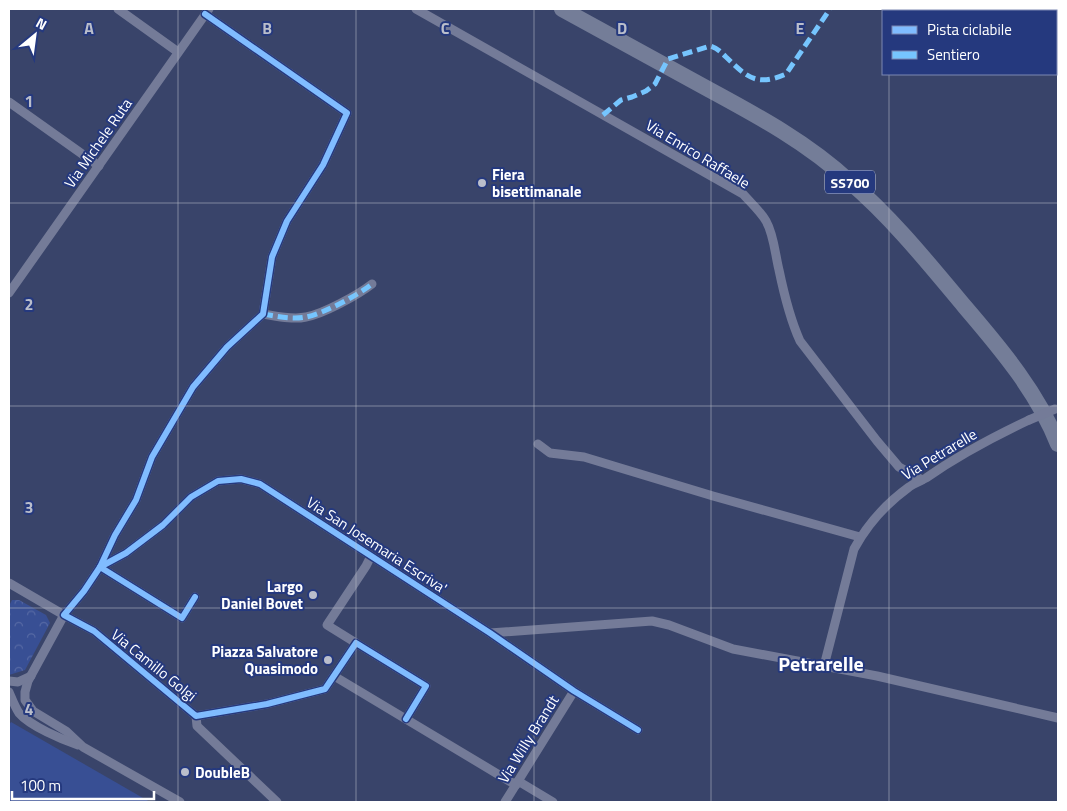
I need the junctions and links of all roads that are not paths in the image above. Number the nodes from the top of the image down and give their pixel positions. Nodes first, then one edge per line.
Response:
1 (118, 9) edge
2 (562, 9) edge
3 (420, 10) edge
4 (207, 11) edge
5 (178, 52) junction
6 (9, 102) edge
7 (98, 166) junction
8 (372, 284) dead end
9 (9, 293) edge
10 (263, 314) junction
11 (1057, 409) edge
12 (538, 444) dead end
13 (1058, 444) edge
14 (922, 480) junction
15 (860, 537) junction
16 (371, 556) junction
17 (100, 567) junction
18 (10, 586) edge
19 (195, 597) dead end
20 (64, 615) junction
21 (490, 633) junction
22 (356, 642) junction
23 (824, 666) junction
24 (31, 675) junction
25 (334, 676) junction
26 (9, 681) edge
27 (574, 691) junction
28 (9, 692) edge
29 (196, 716) junction
30 (1058, 718) edge
31 (406, 719) junction
32 (638, 730) dead end
33 (83, 747) junction
34 (517, 783) junction
35 (180, 802) edge
36 (277, 802) edge
37 (505, 802) edge
38 (553, 802) edge

1 - 5 street
2 - 13 highway, SS700
3 - 14 street, Via Enrico Raffaele
4 - 5 street, Via Michele Ruta
4 - 10 street
5 - 7 street, Via Michele Ruta
6 - 7 street
7 - 9 street, Via Michele Ruta
8 - 10 street
10 - 17 street
11 - 14 street, Via Petrarelle, bridge
12 - 15 street
14 - 15 street, Via Petrarelle
15 - 23 street, Via Petrarelle
16 - 17 street, Via San Josemaria Escriva'
16 - 21 street, Via San Josemaria Escriva'
16 - 22 street
17 - 19 street
17 - 20 street, Via San Josemaria Escriva'
18 - 20 street, Via Camillo Golgi
20 - 24 street, Via San Josemaria Escriva'
20 - 29 street, Via Camillo Golgi
21 - 23 street
21 - 27 street, Via San Josemaria Escriva'
22 - 25 street, Via Camillo Golgi
22 - 31 street
23 - 30 street
24 - 26 street
24 - 33 street, Via San Josemaria Escriva'
25 - 29 street, Via Camillo Golgi
25 - 31 street
27 - 32 street, Via San Josemaria Escriva'
27 - 34 street, Via Willy Brandt
28 - 33 street
29 - 36 street
31 - 34 street
33 - 35 street
34 - 37 street, Via Willy Brandt
34 - 38 street

